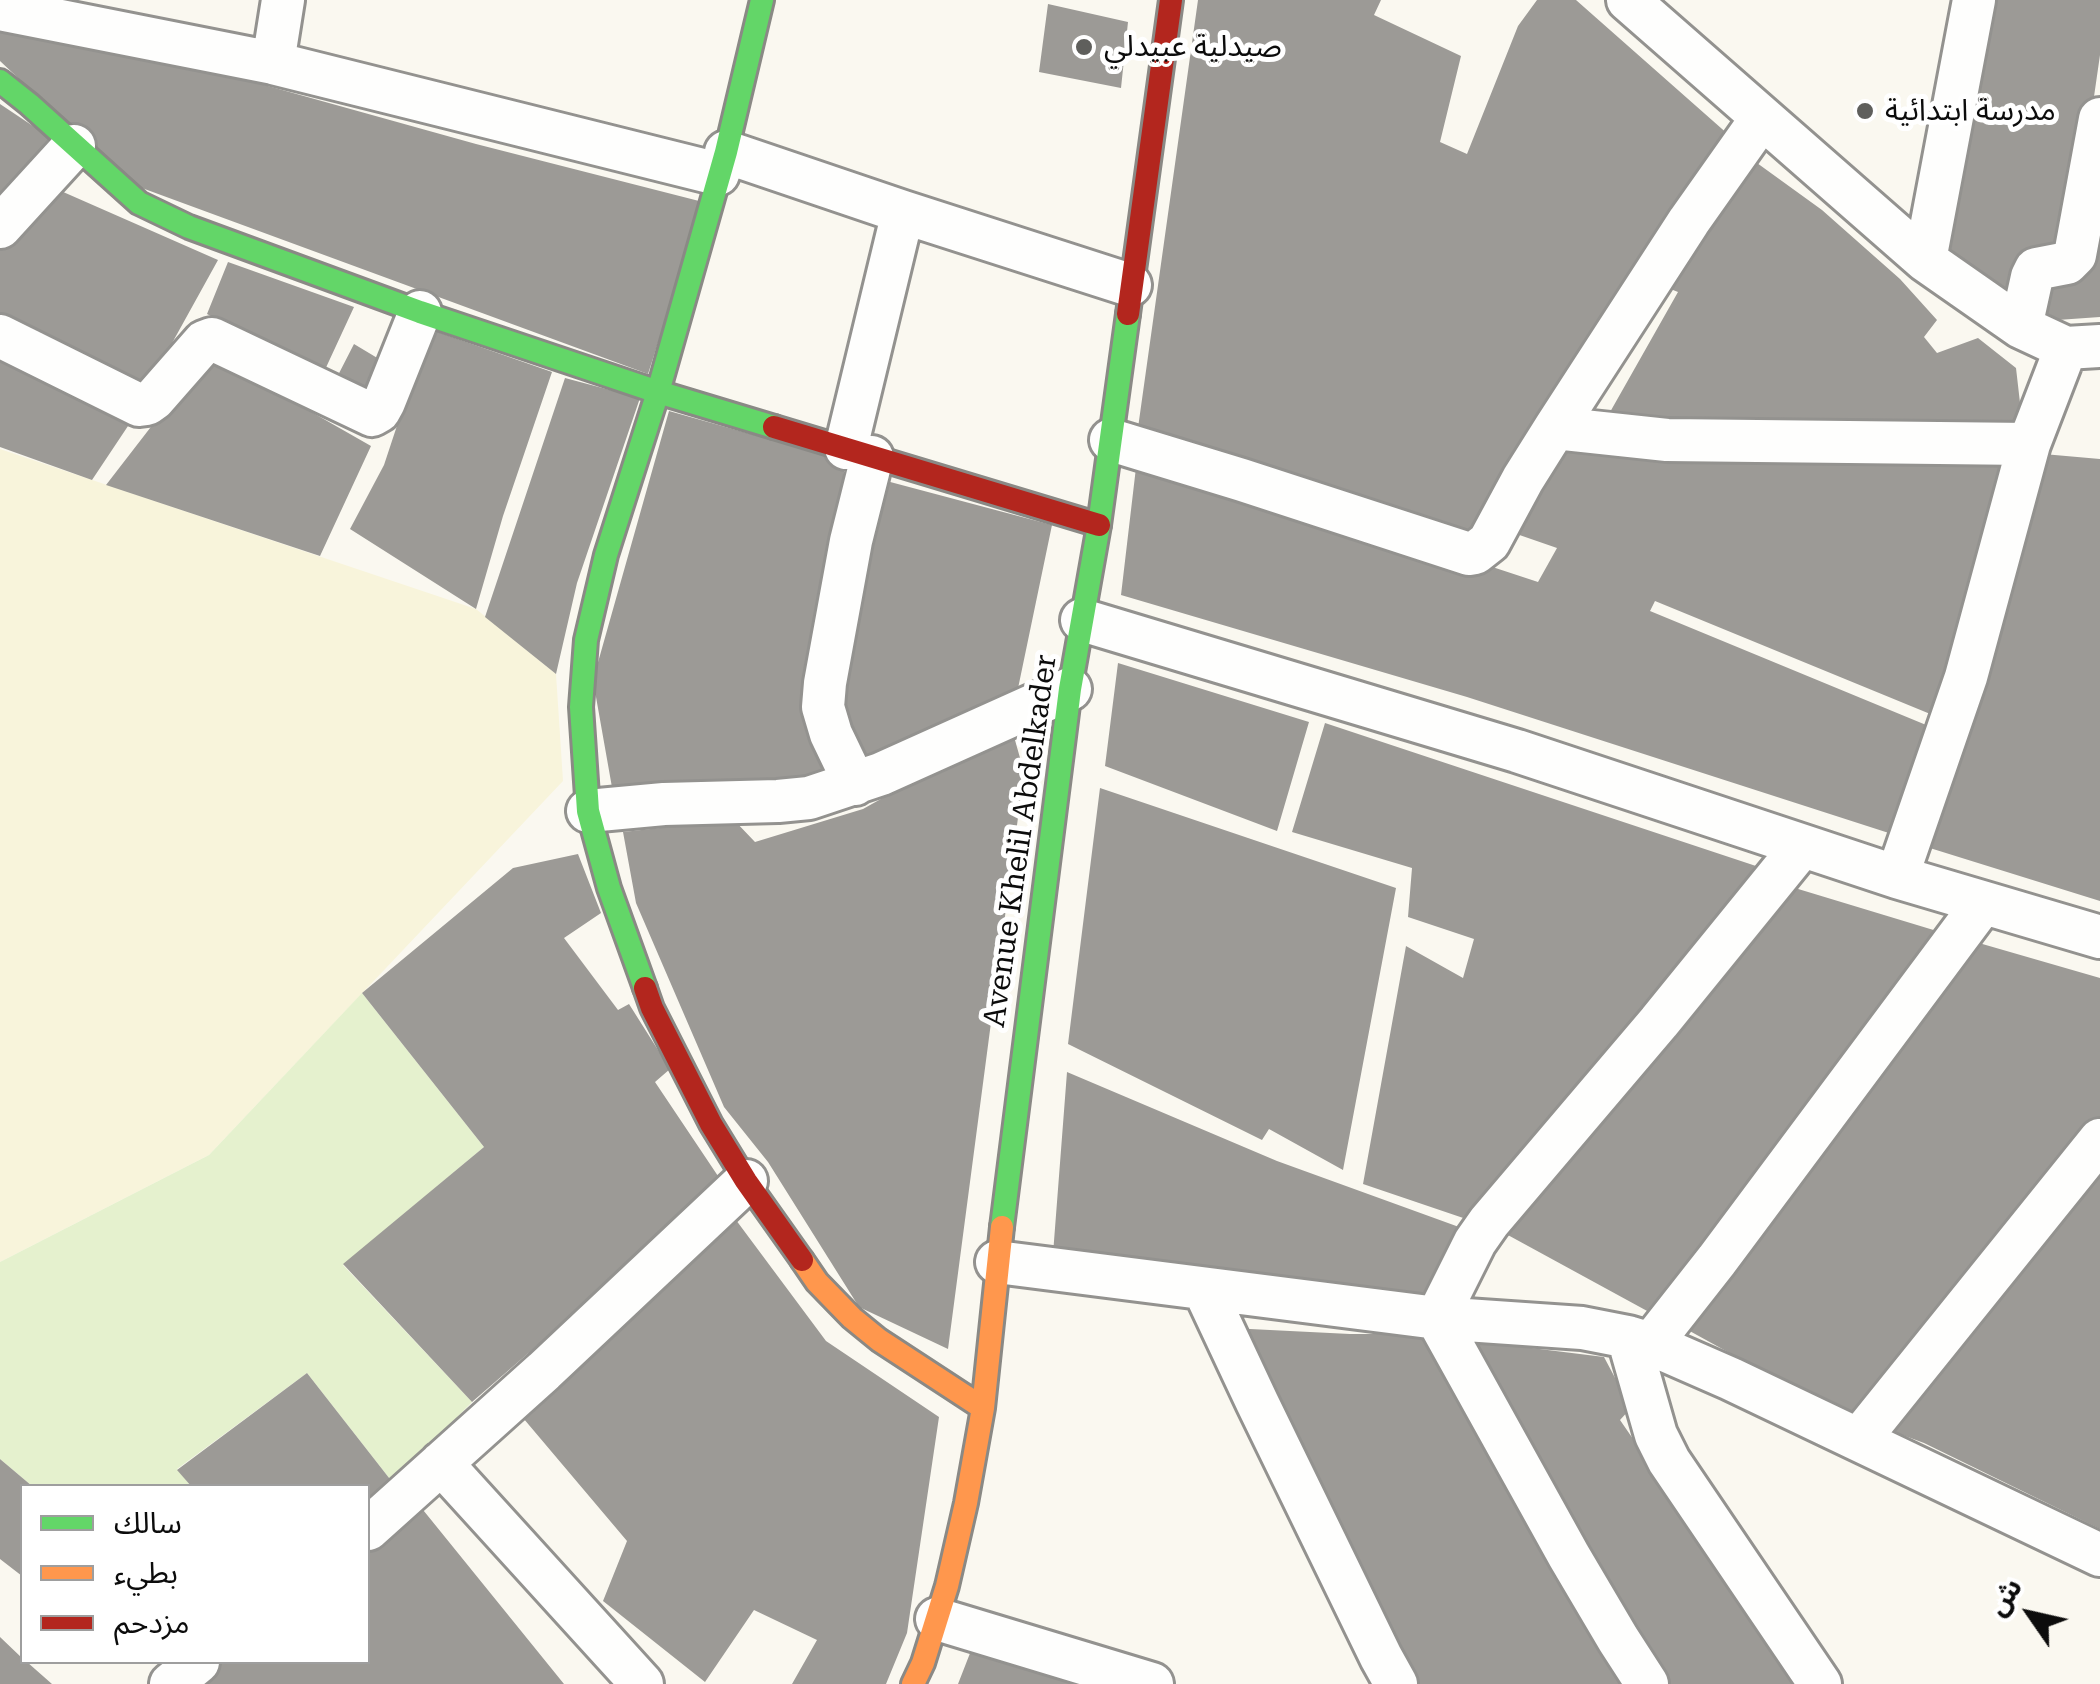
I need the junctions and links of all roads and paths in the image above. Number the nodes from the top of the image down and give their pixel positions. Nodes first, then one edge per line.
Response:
1 (283, 0) edge
2 (762, 0) edge
3 (1170, 0) edge
4 (1628, 0) edge
5 (1974, 0) edge
6 (0, 8) edge
7 (273, 63) junction
8 (0, 81) edge
9 (1761, 118) junction
10 (2100, 120) edge
11 (74, 146) junction
12 (722, 163) junction
13 (903, 212) junction
14 (0, 227) edge
15 (1925, 260) junction
16 (1130, 285) junction
17 (420, 312) junction
18 (2022, 327) junction
19 (0, 336) edge
20 (2083, 347) edge
21 (658, 392) junction
22 (1555, 428) junction
23 (1110, 440) junction
24 (2029, 444) junction
25 (859, 452) junction
26 (1099, 524) junction
27 (1082, 620) junction
28 (1070, 689) junction
29 (856, 784) junction
30 (588, 811) junction
31 (1802, 846) junction
32 (1897, 877) junction
33 (1983, 903) junction
34 (2100, 937) edge
35 (2100, 1140) edge
36 (746, 1181) junction
37 (997, 1262) junction
38 (1204, 1289) junction
39 (1437, 1318) junction
40 (1639, 1341) junction
41 (983, 1408) junction
42 (1860, 1438) junction
43 (441, 1464) junction
44 (370, 1527) edge
45 (2100, 1555) edge
46 (937, 1619) junction
47 (195, 1664) edge
48 (170, 1684) edge
49 (642, 1684) edge
50 (913, 1684) edge
51 (1152, 1684) edge
52 (1396, 1684) edge
53 (1648, 1684) edge
54 (1820, 1684) edge

1 - 7 street
2 - 12 street
3 - 16 street, Avenue Khelil Abdelkader
4 - 9 street
5 - 15 street
6 - 7 street
7 - 12 street
8 - 11 street
9 - 15 street
9 - 22 street
10 - 18 street
11 - 14 street
11 - 17 street
12 - 13 street
12 - 21 street
13 - 16 street
13 - 25 street
15 - 18 street
16 - 23 street, Avenue Khelil Abdelkader
17 - 19 street
17 - 21 street
18 - 20 street
20 - 24 street
21 - 25 street
21 - 30 street
22 - 23 street
22 - 24 street
23 - 26 street, Avenue Khelil Abdelkader
24 - 32 street
25 - 26 street
25 - 29 street
26 - 27 street, Avenue Khelil Abdelkader
27 - 28 street, Avenue Khelil Abdelkader
27 - 31 street
28 - 29 street
28 - 37 street, Avenue Khelil Abdelkader
29 - 30 street
30 - 36 street
31 - 32 street
31 - 39 street
32 - 33 street
33 - 34 street
33 - 40 street
35 - 42 street
36 - 41 street
36 - 43 street
37 - 38 street
37 - 41 street, Avenue Khelil Abdelkader
38 - 39 street
38 - 52 street
39 - 40 street
39 - 53 street
40 - 42 street
40 - 54 street
41 - 46 street, Avenue Khelil Abdelkader
42 - 45 street
43 - 44 street
43 - 49 street
46 - 50 street, Avenue Khelil Abdelkader
46 - 51 street
47 - 48 street

